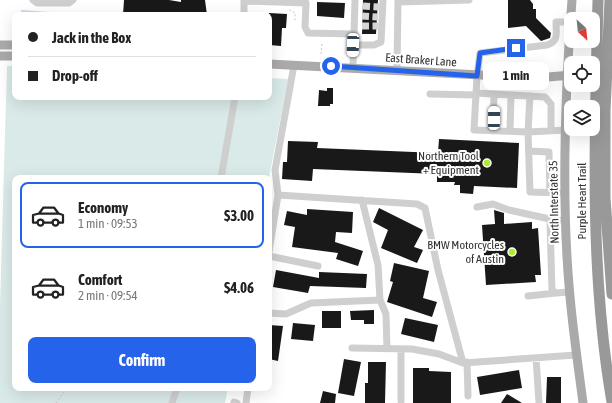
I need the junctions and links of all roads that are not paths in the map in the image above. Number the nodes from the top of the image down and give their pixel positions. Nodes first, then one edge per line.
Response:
1 (33, 0) edge
2 (73, 0) edge
3 (244, 0) edge
4 (470, 0) edge
5 (572, 0) edge
6 (598, 0) edge
7 (610, 0) edge
8 (306, 1) edge
9 (398, 1) edge
10 (418, 1) edge
11 (355, 3) edge
12 (382, 5) edge
13 (363, 6) tunnel mouth
14 (244, 12) edge
15 (571, 12) edge
16 (354, 16) junction
17 (362, 16) tunnel mouth
18 (564, 22) edge
19 (354, 25) junction
20 (362, 26) tunnel mouth
21 (354, 34) junction
22 (0, 45) edge
23 (12, 45) edge
24 (353, 45) junction
25 (0, 56) edge
26 (12, 56) edge
27 (272, 64) edge
28 (294, 65) junction
29 (612, 65) edge
30 (353, 68) junction
31 (600, 68) edge
32 (397, 70) junction
33 (564, 75) edge
34 (477, 76) junction
35 (430, 94) dead end
36 (476, 94) junction
37 (494, 94) junction
38 (511, 95) junction
39 (530, 96) junction
40 (235, 100) edge
41 (493, 130) junction
42 (551, 130) junction
43 (564, 130) edge
44 (510, 131) junction
45 (528, 132) junction
46 (566, 136) edge
47 (529, 151) junction
48 (222, 175) edge
49 (550, 193) junction
50 (564, 194) junction
51 (278, 195) junction
52 (362, 200) junction
53 (476, 207) dead end
54 (554, 220) junction
55 (566, 221) junction
56 (272, 233) edge
57 (272, 257) edge
58 (318, 266) dead end
59 (569, 292) junction
60 (556, 293) junction
61 (612, 294) edge
62 (528, 296) dead end
63 (380, 300) junction
64 (272, 313) edge
65 (352, 348) dead end
66 (388, 349) junction
67 (400, 349) junction
68 (576, 355) junction
69 (536, 358) junction
70 (465, 363) junction
71 (176, 391) edge
72 (248, 391) edge
73 (468, 396) dead end
74 (401, 401) dead end
75 (234, 402) edge
76 (612, 402) edge
77 (172, 403) edge
78 (237, 403) edge
79 (246, 403) edge
80 (539, 403) edge
81 (583, 403) edge

1 - 2 street
3 - 8 street
3 - 14 street
4 - 10 street
5 - 15 main road, North Interstate 35
6 - 76 highway, Purple Heart Trail
7 - 61 highway, Purple Heart Trail
8 - 21 street
9 - 10 street
9 - 32 street
11 - 13 street
11 - 16 street
12 - 24 street
16 - 17 street
16 - 19 street
18 - 34 street
19 - 20 street
19 - 21 street
21 - 24 street
22 - 23 main road
24 - 30 street
25 - 26 main road
27 - 28 main road, East Braker Lane
28 - 30 main road, East Braker Lane
28 - 51 street
29 - 31 main road
30 - 32 main road, East Braker Lane
32 - 34 main road, East Braker Lane
33 - 34 main road, East Braker Lane
34 - 36 street
35 - 36 street
36 - 37 street
36 - 41 street
37 - 38 street
37 - 41 street
38 - 39 street
38 - 44 street
39 - 42 street
39 - 45 street
40 - 48 street
41 - 44 street
42 - 43 street
42 - 45 street
44 - 45 street
45 - 47 street
46 - 50 main road, North Interstate 35
47 - 49 street
47 - 49 street
49 - 50 street
50 - 55 main road, North Interstate 35
51 - 52 street
51 - 56 street
52 - 63 street
52 - 70 street
53 - 54 street
54 - 55 street
54 - 60 street
55 - 59 main road, North Interstate 35
57 - 58 street
59 - 60 street
59 - 68 main road, North Interstate 35
60 - 62 street
63 - 64 street
63 - 66 street
65 - 66 street
66 - 67 street
67 - 70 street
67 - 74 street
68 - 69 street
68 - 81 main road, North Interstate 35
69 - 70 street
69 - 80 street
70 - 73 street
71 - 77 street
72 - 79 street
75 - 78 street

